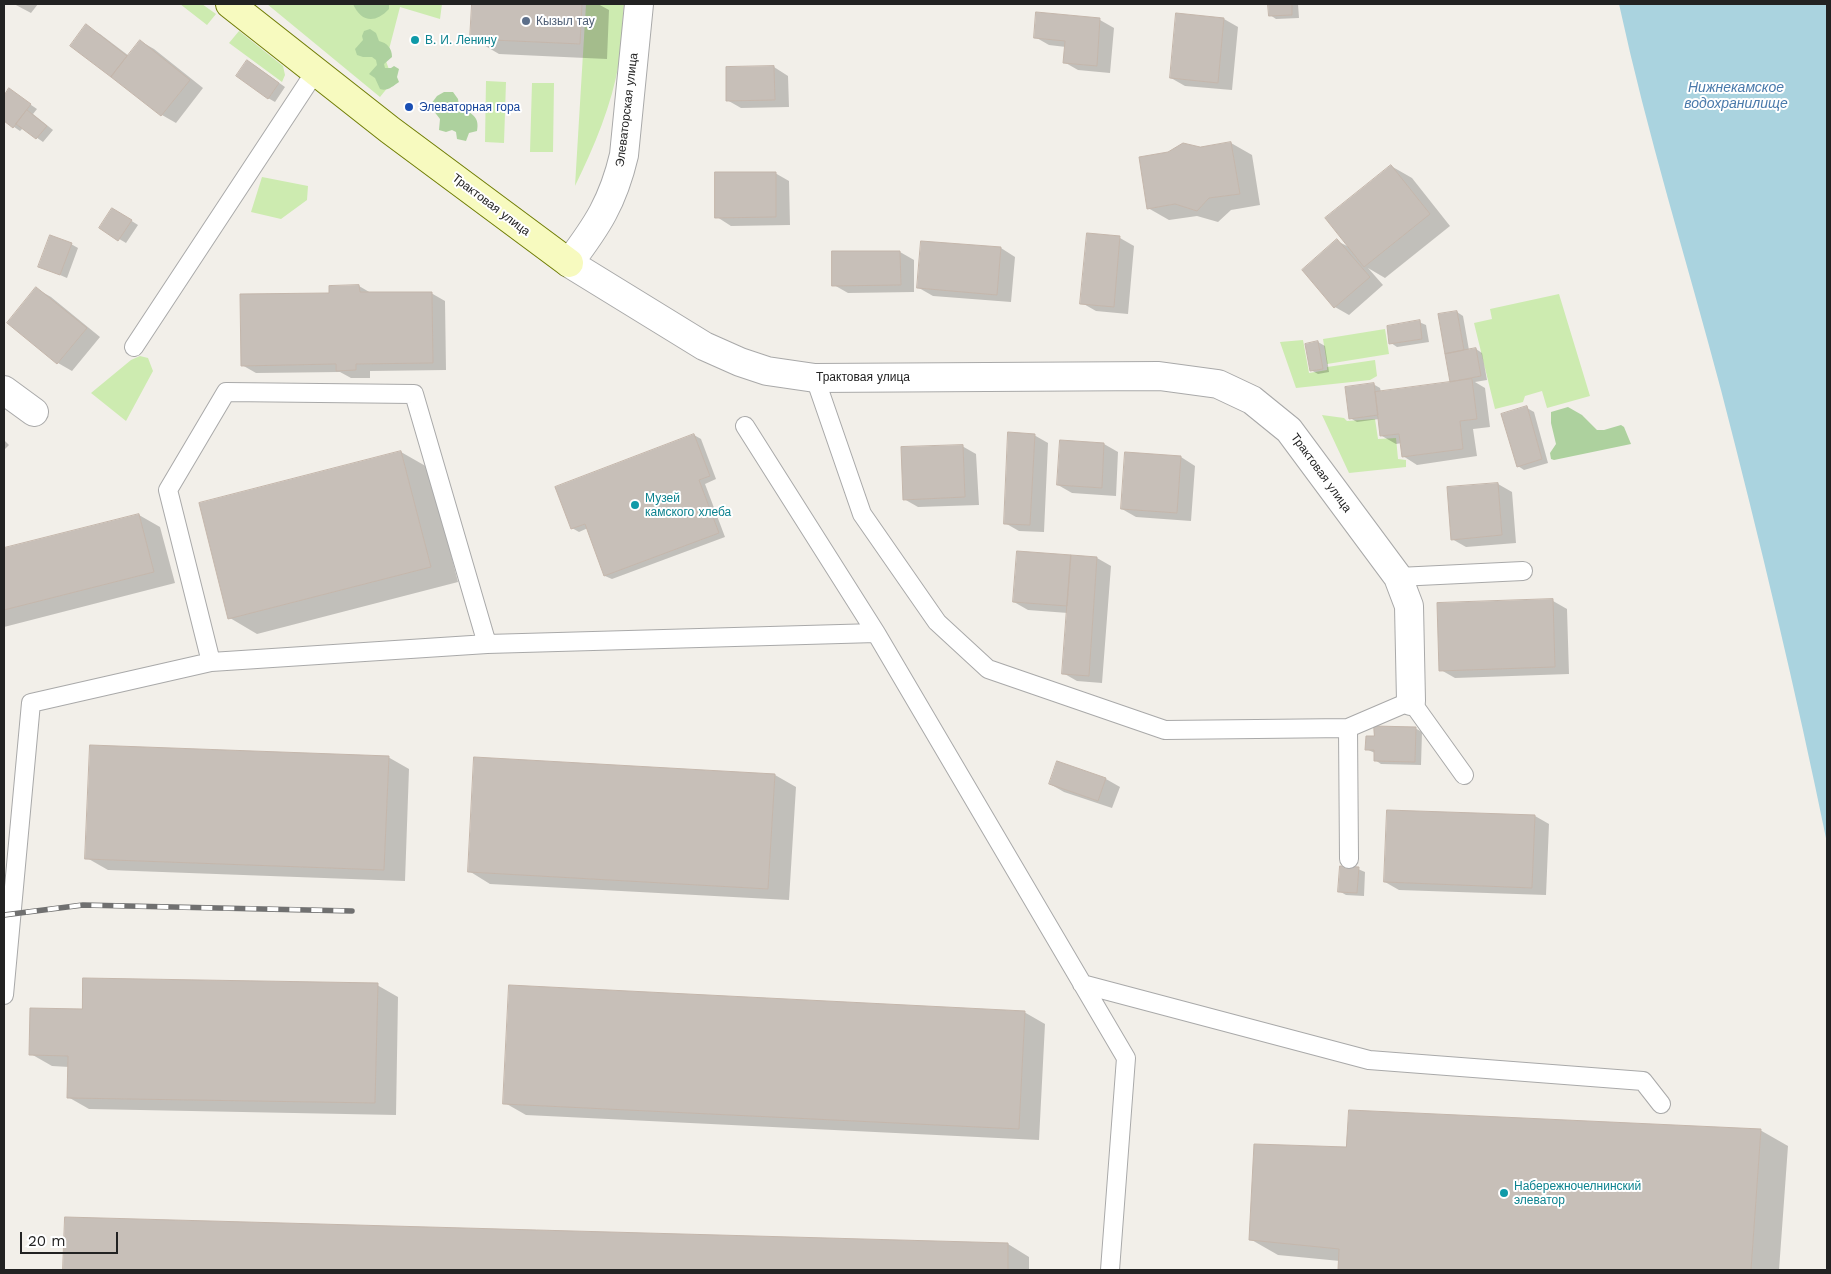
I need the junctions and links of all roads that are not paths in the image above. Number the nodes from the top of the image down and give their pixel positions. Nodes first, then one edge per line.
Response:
1 (230, 4) edge
2 (639, 4) edge
3 (315, 72) junction
4 (568, 263) junction
5 (134, 347) dead end
6 (815, 378) junction
7 (4, 390) edge
8 (34, 412) dead end
9 (745, 426) dead end
10 (1523, 572) dead end
11 (1398, 577) junction
12 (876, 633) junction
13 (487, 644) junction
14 (210, 662) junction
15 (1411, 701) junction
16 (1348, 728) junction
17 (1464, 774) dead end
18 (1349, 859) dead end
19 (1082, 984) junction
20 (4, 995) edge
21 (1661, 1104) dead end
22 (1110, 1270) edge

1 - 3 street, Трактовая улица
2 - 4 street, Элеваторская улица
3 - 4 street, Трактовая улица
3 - 5 lane
4 - 6 street, Трактовая улица
6 - 11 street, Трактовая улица
6 - 16 lane
7 - 8 street
9 - 12 lane
10 - 11 lane
11 - 15 street, Трактовая улица
12 - 13 lane
12 - 19 lane
13 - 14 lane
13 - 14 lane
14 - 20 lane
15 - 16 lane
15 - 17 lane
16 - 18 lane
19 - 21 lane
19 - 22 lane

